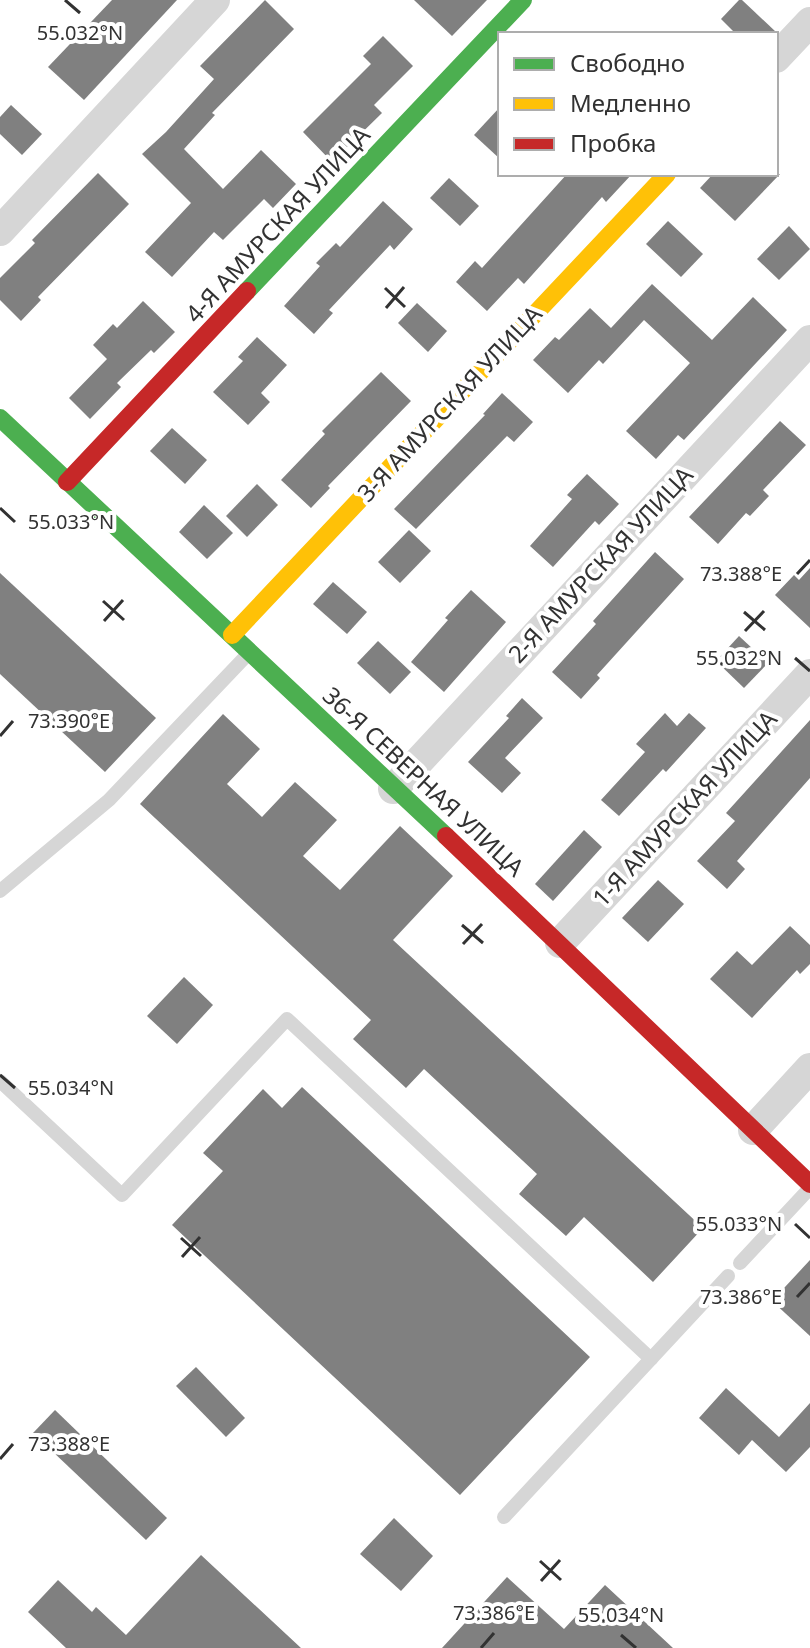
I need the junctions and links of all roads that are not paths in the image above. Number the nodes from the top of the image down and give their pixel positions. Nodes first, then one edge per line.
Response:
1 (215, 0) edge
2 (523, 0) edge
3 (810, 22) edge
4 (778, 56) edge
5 (665, 176) edge
6 (0, 231) edge
7 (810, 340) edge
8 (0, 418) edge
9 (67, 482) junction
10 (232, 635) junction
11 (251, 652) junction
12 (810, 674) edge
13 (393, 789) junction
14 (0, 891) edge
15 (560, 943) junction
16 (810, 1068) edge
17 (0, 1081) edge
18 (753, 1130) junction
19 (810, 1186) edge
20 (740, 1263) dead end
21 (728, 1276) dead end
22 (651, 1359) junction
23 (504, 1517) dead end

1 - 6 street
2 - 9 street, 4-Я АМУРСКАЯ УЛИЦА
3 - 4 street
5 - 10 street, 3-Я АМУРСКАЯ УЛИЦА
7 - 13 street, 2-Я АМУРСКАЯ УЛИЦА
8 - 9 street, 36-Я СЕВЕРНАЯ УЛИЦА
9 - 10 street, 36-Я СЕВЕРНАЯ УЛИЦА
10 - 11 street, 36-Я СЕВЕРНАЯ УЛИЦА
11 - 13 street, 36-Я СЕВЕРНАЯ УЛИЦА
11 - 14 lane
12 - 15 street, 1-Я АМУРСКАЯ УЛИЦА
13 - 15 street, 36-Я СЕВЕРНАЯ УЛИЦА
15 - 18 street, 36-Я СЕВЕРНАЯ УЛИЦА
16 - 18 street
17 - 22 lane
18 - 19 street, 36-Я СЕВЕРНАЯ УЛИЦА
19 - 20 lane
21 - 22 lane
22 - 23 lane

